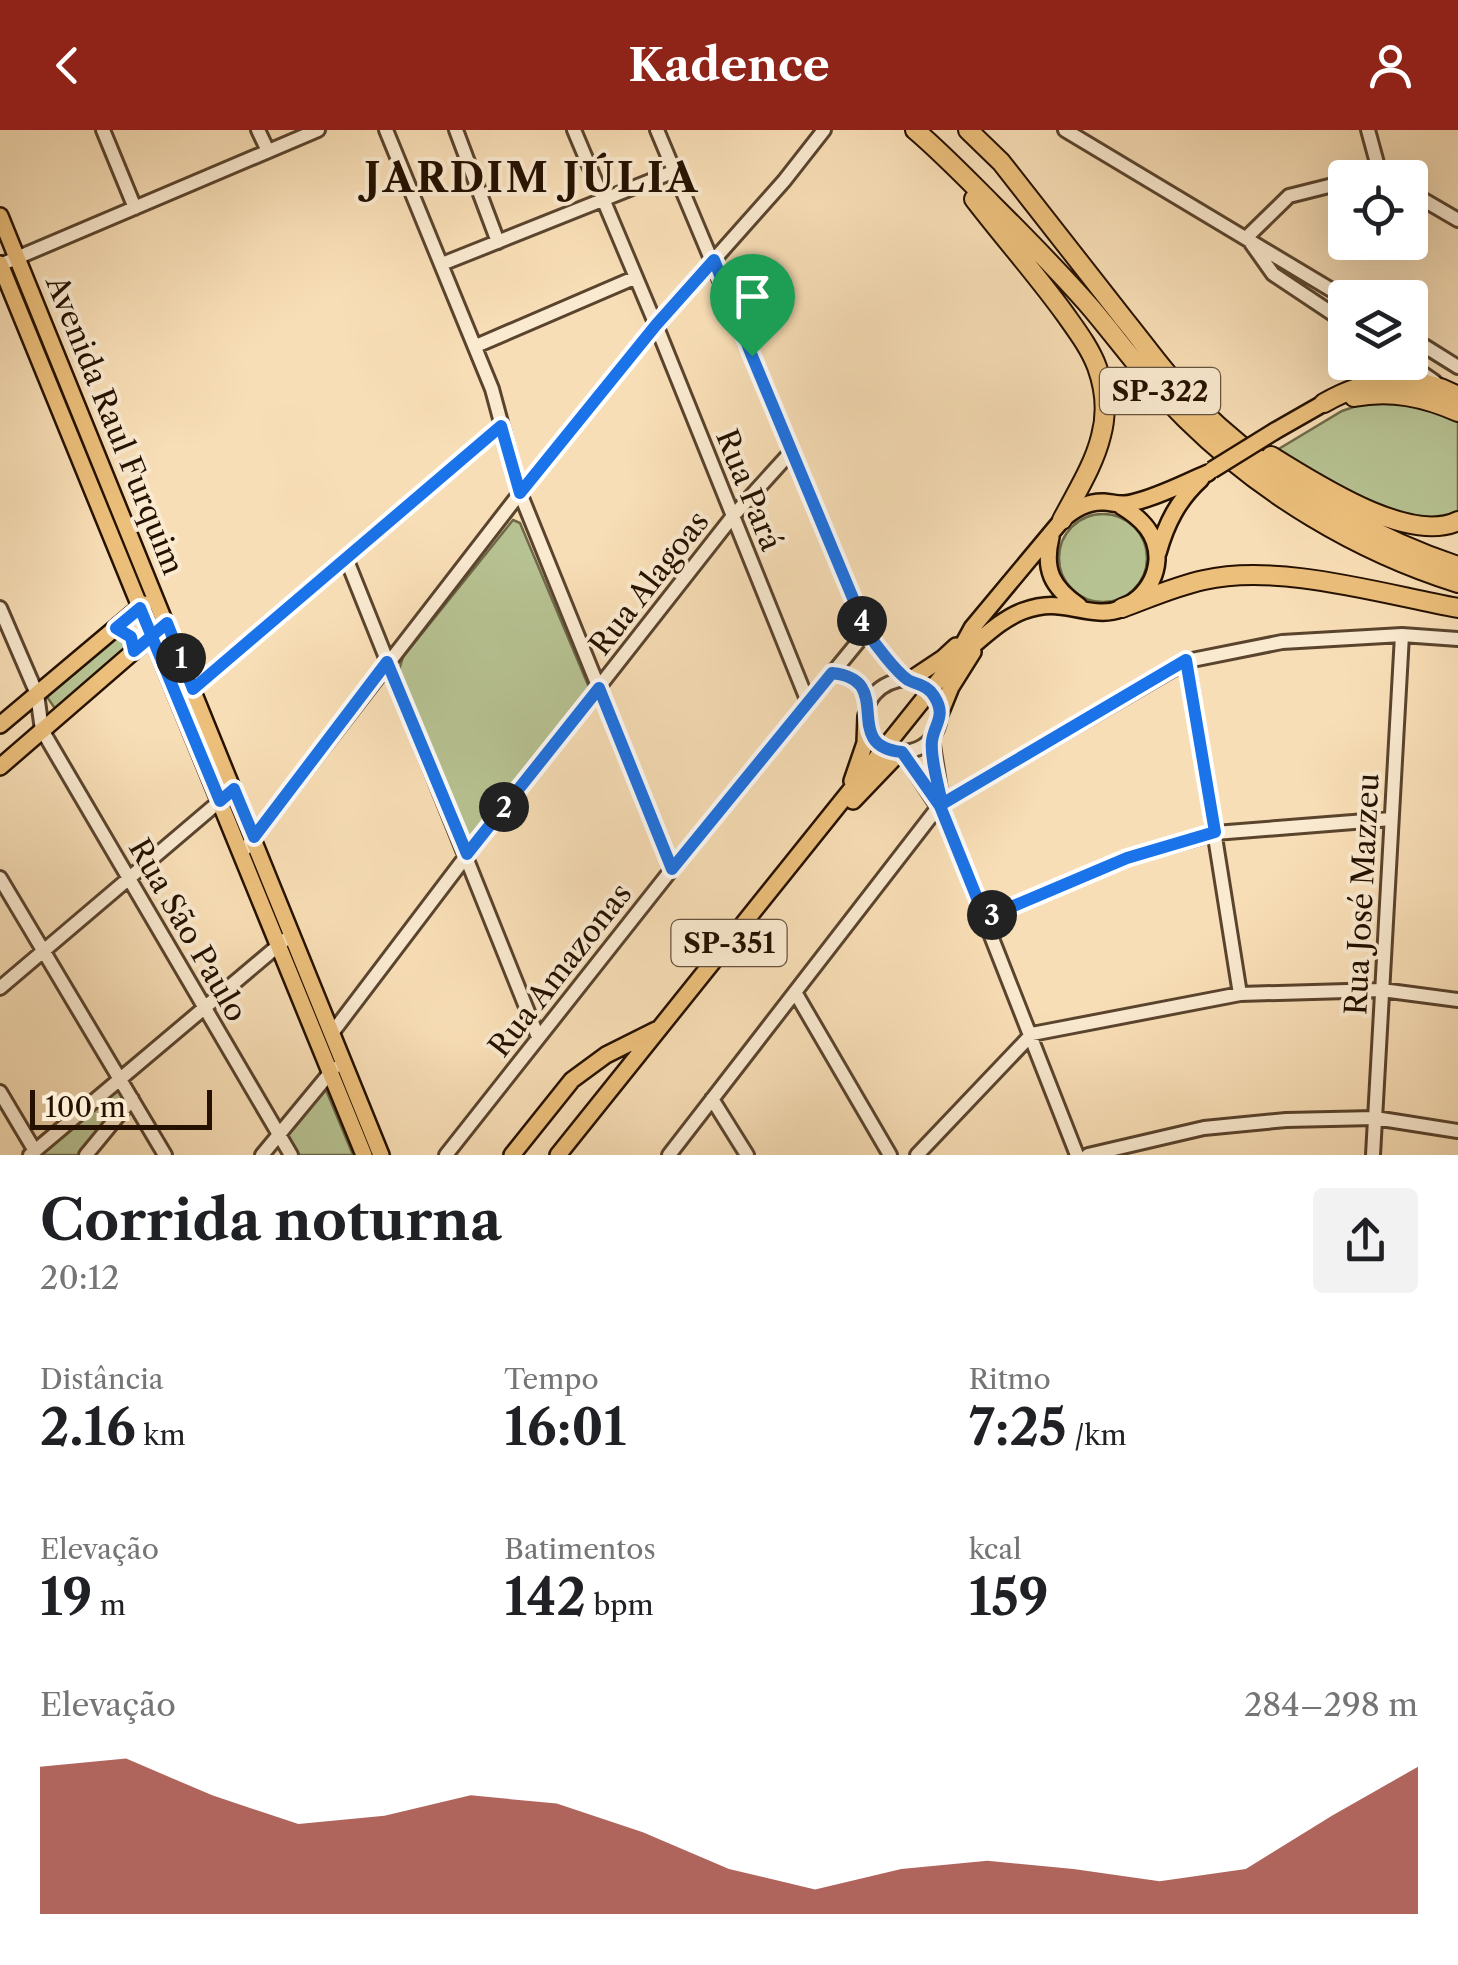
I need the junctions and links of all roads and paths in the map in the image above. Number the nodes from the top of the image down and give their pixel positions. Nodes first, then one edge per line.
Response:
1 (103, 130) edge
2 (258, 130) edge
3 (318, 130) edge
4 (386, 130) edge
5 (456, 130) edge
6 (574, 130) edge
7 (658, 130) edge
8 (824, 130) edge
9 (915, 130) edge
10 (968, 130) edge
11 (1065, 130) edge
12 (1368, 130) edge
13 (934, 146) junction
14 (268, 151) junction
15 (1378, 160) edge
16 (675, 171) junction
17 (1328, 186) edge
18 (602, 200) junction
19 (1428, 202) edge
20 (136, 208) junction
21 (0, 216) edge
22 (1458, 220) edge
23 (1247, 237) junction
24 (498, 242) junction
25 (18, 258) junction
26 (714, 260) junction
27 (0, 264) edge
28 (442, 264) junction
29 (634, 278) junction
30 (1328, 287) edge
31 (1328, 311) edge
32 (656, 325) junction
33 (47, 330) junction
34 (30, 336) junction
35 (476, 346) junction
36 (1428, 349) edge
37 (59, 358) junction
38 (41, 365) junction
39 (1458, 367) edge
40 (1428, 377) edge
41 (1454, 394) edge
42 (1324, 402) junction
43 (1200, 407) junction
44 (1458, 412) edge
45 (501, 426) junction
46 (791, 452) junction
47 (1210, 472) junction
48 (520, 493) junction
49 (1121, 506) junction
50 (732, 516) junction
51 (1458, 521) edge
52 (1057, 526) junction
53 (1157, 554) junction
54 (346, 558) junction
55 (1458, 566) edge
56 (1458, 583) edge
57 (155, 595) junction
58 (1080, 607) junction
59 (0, 608) edge
60 (140, 608) junction
61 (1122, 608) junction
62 (1458, 608) edge
63 (167, 623) junction
64 (116, 628) junction
65 (867, 632) junction
66 (978, 633) junction
67 (1402, 635) junction
68 (152, 636) junction
69 (1458, 640) edge
70 (134, 651) junction
71 (1186, 660) junction
72 (387, 662) junction
73 (832, 673) junction
74 (909, 680) junction
75 (599, 688) junction
76 (193, 689) junction
77 (930, 691) junction
78 (37, 694) junction
79 (808, 702) junction
80 (867, 710) junction
81 (940, 714) junction
82 (0, 725) edge
83 (42, 730) junction
84 (932, 739) junction
85 (896, 751) junction
86 (0, 767) edge
87 (234, 789) junction
88 (220, 801) junction
89 (841, 802) junction
90 (942, 809) junction
91 (1391, 819) junction
92 (1215, 832) junction
93 (254, 837) junction
94 (241, 854) junction
95 (467, 854) junction
96 (798, 858) junction
97 (672, 869) junction
98 (0, 878) edge
99 (129, 878) junction
100 (985, 918) junction
101 (292, 934) junction
102 (278, 946) junction
103 (44, 951) junction
104 (0, 988) edge
105 (1382, 990) junction
106 (795, 992) junction
107 (1240, 994) junction
108 (1458, 1000) edge
109 (206, 1008) junction
110 (659, 1028) junction
111 (332, 1034) junction
112 (1032, 1034) junction
113 (538, 1037) junction
114 (342, 1059) junction
115 (330, 1073) junction
116 (120, 1080) junction
117 (0, 1092) edge
118 (132, 1099) junction
119 (712, 1099) junction
120 (1374, 1118) junction
121 (1458, 1131) edge
122 (279, 1134) junction
123 (33, 1153) edge
124 (86, 1155) edge
125 (165, 1155) edge
126 (262, 1155) edge
127 (291, 1155) edge
128 (364, 1155) edge
129 (381, 1155) edge
130 (446, 1155) edge
131 (512, 1155) edge
132 (558, 1155) edge
133 (669, 1155) edge
134 (747, 1155) edge
135 (890, 1155) edge
136 (917, 1155) edge
137 (1077, 1155) edge
138 (1088, 1155) edge
139 (1372, 1155) edge

1 - 20 street
2 - 14 street
3 - 14 street
4 - 28 street
5 - 24 street
6 - 18 street, Rua Pará
7 - 16 street
8 - 26 street
9 - 13 highway, SP-322
10 - 43 highway, SP-322
11 - 23 street
12 - 15 street
13 - 52 highway
13 - 56 highway, SP-322
14 - 20 street
16 - 18 street
16 - 26 street
17 - 23 street
18 - 24 street
18 - 29 street, Rua Pará
19 - 22 street
20 - 25 street
21 - 25 main road, Avenida Raul Furquim
23 - 30 street
23 - 31 street
24 - 28 street
25 - 27 street
25 - 33 main road, Avenida Raul Furquim
26 - 32 street
26 - 46 street
27 - 34 main road, Avenida Raul Furquim
28 - 35 street
29 - 32 street, Rua Pará
29 - 35 street
32 - 48 street
32 - 50 street, Rua Pará
33 - 34 main road
33 - 37 main road, Avenida Raul Furquim
34 - 38 main road, Avenida Raul Furquim
35 - 45 street
36 - 39 street
37 - 38 main road
37 - 57 main road, Avenida Raul Furquim
38 - 60 main road, Avenida Raul Furquim
40 - 41 street
41 - 42 highway, SP-351
42 - 44 highway
42 - 47 main road, SP-351, bridge
43 - 51 highway
43 - 55 highway, SP-322
45 - 48 street
45 - 54 street
46 - 50 street, Rua Alagoas
46 - 65 street
47 - 49 main road, SP-351
47 - 53 main road, SP-351
48 - 72 street
48 - 75 street
49 - 52 main road, SP-351
49 - 53 main road
50 - 75 street, Rua Alagoas
50 - 79 street, Rua Pará
52 - 58 main road
52 - 66 main road, SP-351
53 - 61 main road, SP-351
54 - 72 street
54 - 76 street
57 - 60 main road
57 - 63 main road, Avenida Raul Furquim
58 - 61 main road, SP-351
58 - 66 main road, SP-351
59 - 78 street
60 - 64 main road
60 - 68 main road, Avenida Raul Furquim
61 - 62 highway
63 - 68 main road
63 - 76 main road, Avenida Raul Furquim
64 - 70 street
64 - 78 main road
65 - 73 street, Rua Amazonas
65 - 74 street
66 - 74 main road
66 - 77 main road, SP-351
66 - 81 main road
67 - 69 street
67 - 71 street
67 - 91 street, Rua José Mazzeu
68 - 70 main road
68 - 88 main road, Avenida Raul Furquim
70 - 83 main road
71 - 90 street
71 - 92 street
72 - 93 street
72 - 95 street
73 - 79 street, Rua Amazonas
73 - 80 street
74 - 77 street
74 - 80 street
75 - 95 street, Rua Alagoas
75 - 97 street
76 - 87 main road, Avenida Raul Furquim
77 - 81 street
77 - 85 main road, SP-351
78 - 82 main road
78 - 83 street
79 - 97 street, Rua Amazonas
80 - 85 street
80 - 89 main road
81 - 84 street
83 - 86 main road
83 - 99 street, Rua São Paulo
84 - 85 street
84 - 90 street
85 - 89 main road, SP-351
85 - 90 street
85 - 96 main road
87 - 88 street
87 - 93 main road, Avenida Raul Furquim
88 - 94 main road, Avenida Raul Furquim
88 - 99 street
89 - 96 main road, SP-351
90 - 100 street
90 - 106 street
91 - 92 street
91 - 105 street, Rua José Mazzeu
92 - 100 street
92 - 107 street
93 - 94 street
93 - 101 main road, Avenida Raul Furquim
94 - 102 main road, Avenida Raul Furquim
95 - 111 street, Rua Alagoas
95 - 113 street
96 - 110 main road, SP-351
97 - 113 street, Rua Amazonas
98 - 103 street
99 - 103 street
99 - 109 street, Rua São Paulo
100 - 112 street
101 - 102 street
101 - 111 main road, Avenida Raul Furquim
102 - 109 street
102 - 115 main road, Avenida Raul Furquim
103 - 104 street
103 - 116 street
105 - 107 street
105 - 108 street
105 - 120 street, Rua José Mazzeu
106 - 119 street
106 - 135 street
107 - 112 street
109 - 116 street
109 - 122 street, Rua São Paulo
110 - 131 main road, SP-351
110 - 132 main road, SP-351
111 - 114 main road, Avenida Raul Furquim
112 - 136 street
112 - 137 street
113 - 130 street, Rua Amazonas
114 - 115 street
114 - 129 main road, Avenida Raul Furquim
115 - 122 street
115 - 128 main road, Avenida Raul Furquim
116 - 118 street
116 - 123 street
117 - 123 street
118 - 124 street
118 - 125 street
119 - 133 street
119 - 134 street
120 - 121 street
120 - 138 street
120 - 139 street, Rua José Mazzeu
122 - 126 street
122 - 127 street, Rua São Paulo

